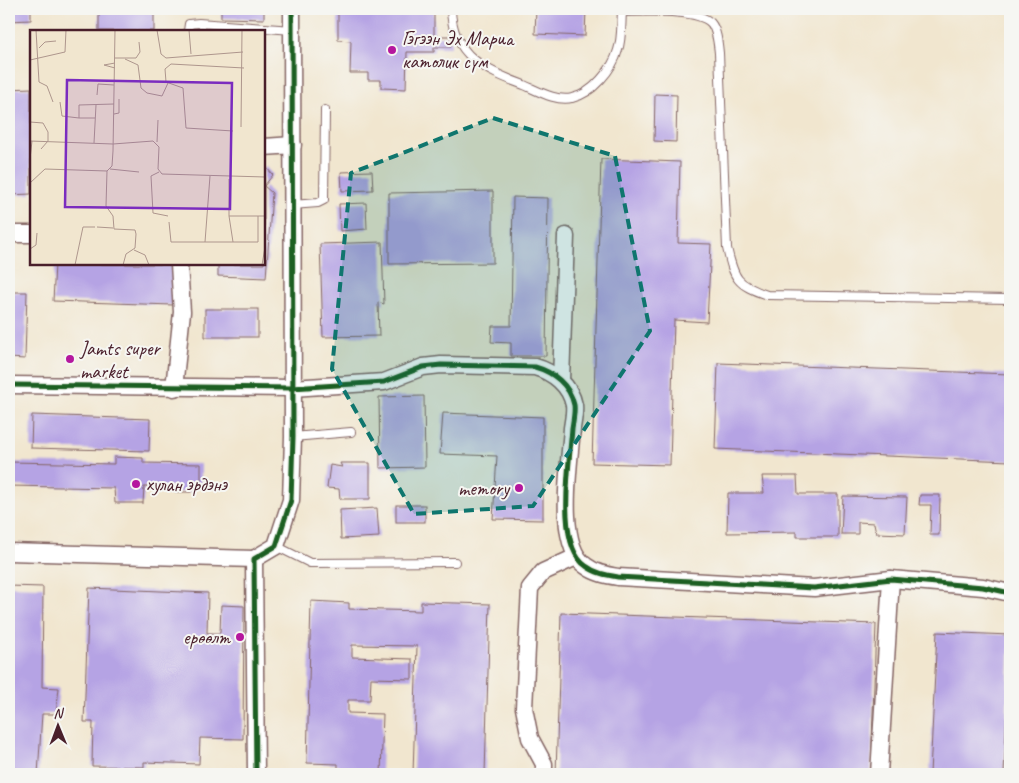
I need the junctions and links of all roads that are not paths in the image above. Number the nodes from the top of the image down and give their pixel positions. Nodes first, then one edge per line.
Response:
1 (292, 9) edge
2 (451, 9) edge
3 (620, 10) edge
4 (188, 30) edge
5 (292, 30) junction
6 (325, 110) dead end
7 (293, 145) junction
8 (265, 147) edge
9 (292, 205) junction
10 (9, 234) edge
11 (30, 234) edge
12 (566, 236) dead end
13 (179, 265) edge
14 (1010, 299) edge
15 (561, 381) junction
16 (9, 385) edge
17 (174, 388) junction
18 (292, 388) junction
19 (351, 432) dead end
20 (293, 437) junction
21 (276, 546) junction
22 (9, 552) edge
23 (576, 556) junction
24 (254, 559) junction
25 (455, 562) dead end
26 (891, 579) junction
27 (1009, 595) edge
28 (256, 774) edge
29 (544, 774) edge
30 (879, 774) edge

1 - 5 street
2 - 3 lane
3 - 14 lane
4 - 5 lane
5 - 7 street
6 - 9 lane
7 - 8 street
7 - 9 street
9 - 18 street
10 - 11 street
12 - 15 street
13 - 17 street
15 - 18 street
15 - 23 street
16 - 17 street
17 - 18 street
18 - 20 street
19 - 20 lane
20 - 21 street
21 - 24 street
21 - 25 lane
22 - 24 street
23 - 26 street
23 - 29 street
24 - 28 street
26 - 27 street
26 - 30 street

